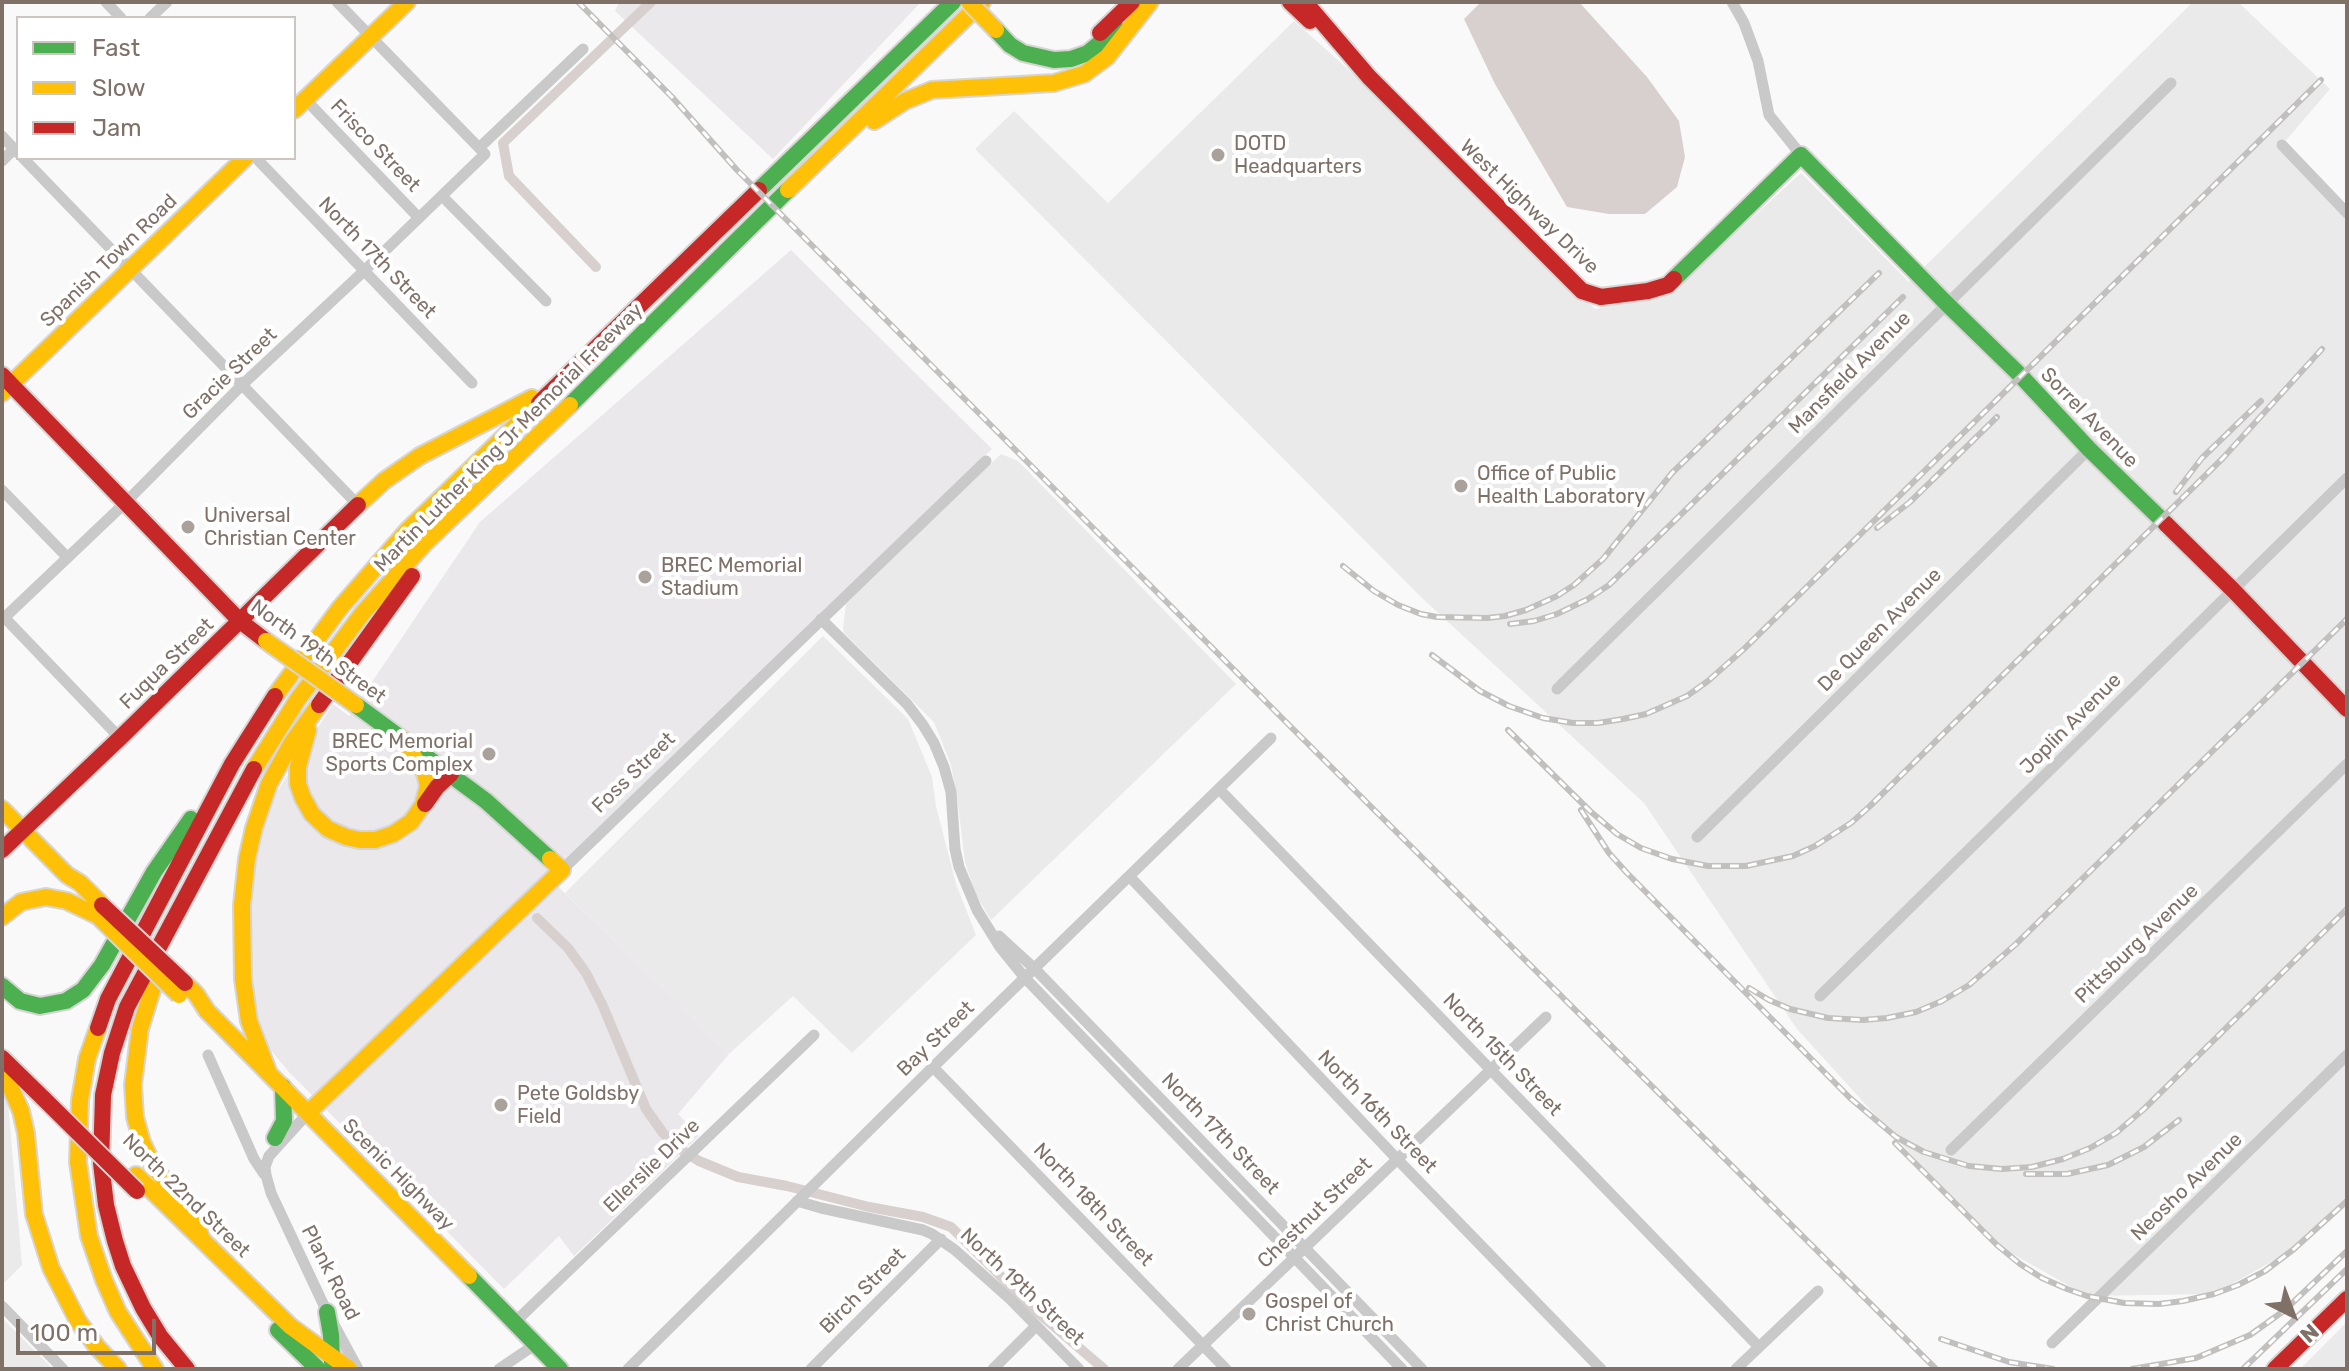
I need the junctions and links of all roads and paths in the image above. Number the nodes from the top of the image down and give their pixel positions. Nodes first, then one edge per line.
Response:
1 (167, 2) edge
2 (337, 2) edge
3 (407, 2) edge
4 (944, 2) edge
5 (953, 2) edge
6 (969, 2) edge
7 (979, 2) edge
8 (989, 2) edge
9 (1132, 2) edge
10 (1148, 2) edge
11 (1290, 2) edge
12 (1305, 2) edge
13 (1732, 2) edge
14 (152, 16) edge
15 (998, 28) junction
16 (954, 31) junction
17 (371, 37) junction
18 (583, 49) dead end
19 (903, 50) junction
20 (1355, 62) junction
21 (2171, 83) dead end
22 (300, 105) edge
23 (2, 136) edge
24 (2282, 145) dead end
25 (482, 151) junction
26 (16, 152) edge
27 (828, 153) junction
28 (1801, 155) junction
29 (24, 160) edge
30 (243, 160) edge
31 (258, 160) edge
32 (442, 196) junction
33 (2347, 213) edge
34 (419, 218) junction
35 (130, 268) junction
36 (364, 271) junction
37 (546, 301) dead end
38 (1946, 303) junction
39 (565, 377) junction
40 (472, 383) dead end
41 (5, 384) edge
42 (242, 385) junction
43 (2089, 449) junction
44 (986, 461) dead end
45 (499, 475) junction
46 (2347, 478) edge
47 (2, 490) edge
48 (125, 503) junction
49 (358, 505) junction
50 (67, 557) junction
51 (2233, 590) junction
52 (3, 618) edge
53 (821, 619) junction
54 (240, 621) junction
55 (343, 671) junction
56 (1557, 689) dead end
57 (2347, 709) edge
58 (120, 738) junction
59 (1271, 738) dead end
60 (402, 739) junction
61 (2347, 764) edge
62 (451, 774) junction
63 (220, 786) junction
64 (1219, 789) junction
65 (2, 809) edge
66 (421, 811) junction
67 (23, 831) junction
68 (1697, 837) dead end
69 (210, 849) junction
70 (2, 850) edge
71 (562, 870) junction
72 (1130, 877) junction
73 (100, 910) junction
74 (2, 917) edge
75 (989, 928) junction
76 (1035, 969) junction
77 (1025, 978) junction
78 (2, 986) edge
79 (1820, 996) dead end
80 (1546, 1017) dead end
81 (814, 1035) dead end
82 (2, 1043) edge
83 (208, 1055) dead end
84 (2347, 1055) edge
85 (2, 1058) edge
86 (933, 1067) junction
87 (2, 1068) edge
88 (1490, 1069) junction
89 (268, 1071) junction
90 (1134, 1071) junction
91 (1124, 1081) junction
92 (283, 1087) junction
93 (44, 1091) junction
94 (309, 1112) junction
95 (275, 1138) junction
96 (1951, 1150) dead end
97 (1397, 1159) junction
98 (258, 1163) junction
99 (136, 1183) junction
100 (270, 1187) junction
101 (800, 1198) junction
102 (941, 1239) junction
103 (202, 1240) junction
104 (1305, 1248) junction
105 (1294, 1258) junction
106 (1818, 1291) dead end
107 (2347, 1299) edge
108 (2, 1306) edge
109 (328, 1315) junction
110 (515, 1322) junction
111 (1036, 1326) junction
112 (301, 1335) junction
113 (2052, 1343) dead end
114 (536, 1344) junction
115 (1398, 1344) junction
116 (1203, 1345) junction
117 (1759, 1347) junction
118 (1387, 1354) junction
119 (332, 1363) edge
120 (557, 1368) edge
121 (63, 1369) edge
122 (118, 1369) edge
123 (155, 1369) edge
124 (187, 1369) edge
125 (318, 1369) edge
126 (349, 1369) edge
127 (358, 1369) edge
128 (499, 1369) edge
129 (628, 1369) edge
130 (811, 1369) edge
131 (993, 1369) edge
132 (1079, 1369) edge
133 (1178, 1369) edge
134 (1226, 1369) edge
135 (1402, 1369) edge
136 (1422, 1369) edge
137 (1601, 1369) edge
138 (1736, 1369) edge
139 (2275, 1369) edge

1 - 14 street
2 - 17 street
3 - 17 main road
4 - 19 main road
5 - 19 main road, Martin Luther King Jr Memorial Freeway
6 - 15 main road, bridge
7 - 15 main road, bridge
7 - 16 main road, Martin Luther King Jr Memorial Freeway
8 - 16 main road
9 - 15 main road
10 - 15 main road
10 - 27 main road
11 - 20 main road, West Highway Drive
12 - 20 main road, West Highway Drive
13 - 28 street
16 - 27 main road, Martin Luther King Jr Memorial Freeway
17 - 22 main road
17 - 25 street
18 - 25 street, Gracie Street
19 - 39 main road, Martin Luther King Jr Memorial Freeway
20 - 28 main road, West Highway Drive
21 - 38 street, Mansfield Avenue
22 - 34 street, Frisco Street
23 - 26 street
24 - 33 street
25 - 32 street, Gracie Street
27 - 45 main road, Martin Luther King Jr Memorial Freeway
28 - 38 main road, Sorrel Avenue
29 - 35 street
30 - 35 main road, Spanish Town Road
31 - 36 street, North 17th Street
32 - 34 street, Gracie Street
32 - 37 street, Frisco Street
34 - 36 street, Gracie Street
35 - 41 main road, Spanish Town Road
35 - 42 street
36 - 40 street, North 17th Street
36 - 42 street, Gracie Street
38 - 43 main road, Sorrel Avenue
38 - 56 street, Mansfield Avenue
39 - 49 main road, Fuqua Street
39 - 63 main road, Martin Luther King Jr Memorial Freeway
41 - 48 main road, North 19th Street
42 - 48 street, Gracie Street
42 - 49 street
43 - 51 main road, Sorrel Avenue
43 - 68 street, De Queen Avenue
44 - 53 street, Foss Street
45 - 55 main road
45 - 69 main road, Martin Luther King Jr Memorial Freeway
46 - 51 street, Joplin Avenue
47 - 50 street
48 - 50 street, Gracie Street
48 - 54 main road, North 19th Street
49 - 54 main road, Fuqua Street
50 - 52 street, Gracie Street
51 - 57 main road, Sorrel Avenue
51 - 79 street, Joplin Avenue
52 - 58 street
53 - 71 street, Foss Street
53 - 75 street, North 17th Street
54 - 58 main road, Fuqua Street
54 - 60 main road, North 19th Street, bridge
55 - 66 main road
55 - 89 main road
58 - 67 main road, Fuqua Street
59 - 64 street, Bay Street
60 - 62 main road, North 19th Street
60 - 66 main road
61 - 96 street, Pittsburg Avenue
62 - 66 main road
62 - 71 main road, North 19th Street
63 - 78 main road
63 - 123 main road, Martin Luther King Jr Memorial Freeway
64 - 72 street, Bay Street
64 - 88 street, North 15th Street
65 - 67 main road, Scenic Highway
67 - 70 main road, Fuqua Street
67 - 73 main road, Scenic Highway
69 - 103 main road
69 - 124 main road, Martin Luther King Jr Memorial Freeway
71 - 94 main road, Foss Street
72 - 76 street, Bay Street
72 - 97 street, North 16th Street
73 - 74 main road
73 - 89 main road, Scenic Highway, bridge
75 - 76 street, North 17th Street
75 - 77 street, North 17th Street
76 - 77 street, Bay Street
76 - 90 street, North 17th Street
77 - 86 street, Bay Street
77 - 91 street, North 17th Street
80 - 88 street, Chestnut Street
81 - 110 street, Ellerslie Drive
82 - 93 main road, North 22nd Street
83 - 98 street, Plank Road
84 - 113 street, Neosho Avenue
85 - 93 main road, North 22nd Street
86 - 101 street, Bay Street
86 - 116 street, North 18th Street
87 - 122 main road
88 - 97 street, Chestnut Street
88 - 117 street, North 15th Street
89 - 92 main road, Scenic Highway
90 - 91 street
90 - 104 street, North 17th Street
91 - 105 street, North 17th Street
92 - 94 main road, Scenic Highway
92 - 95 main road
93 - 99 main road, North 22nd Street, bridge
94 - 95 street
94 - 100 street
94 - 110 main road, Scenic Highway
95 - 98 street
97 - 104 street, Chestnut Street
97 - 137 street, North 16th Street
98 - 100 street, Plank Road
99 - 103 main road, North 22nd Street
99 - 125 main road, North 22nd Street
100 - 109 street, Plank Road
101 - 102 street, North 19th Street
101 - 129 street, Bay Street
102 - 111 street, North 19th Street
102 - 130 street, Birch Street
103 - 112 main road, North 22nd Street
104 - 105 street, Chestnut Street
104 - 115 street, North 17th Street
105 - 116 street, Chestnut Street
105 - 118 street, North 17th Street
106 - 117 street
107 - 139 main road
108 - 121 street
109 - 112 main road
109 - 119 main road
109 - 127 street, Plank Road
110 - 114 main road, Scenic Highway
111 - 131 street
111 - 132 street, North 19th Street
112 - 119 main road, North 22nd Street
114 - 120 main road, Scenic Highway
114 - 128 street
115 - 118 street
115 - 136 street, North 17th Street
116 - 133 street, Chestnut Street
116 - 134 street, North 18th Street
117 - 138 street
118 - 135 street, North 17th Street
119 - 126 main road, North 22nd Street

